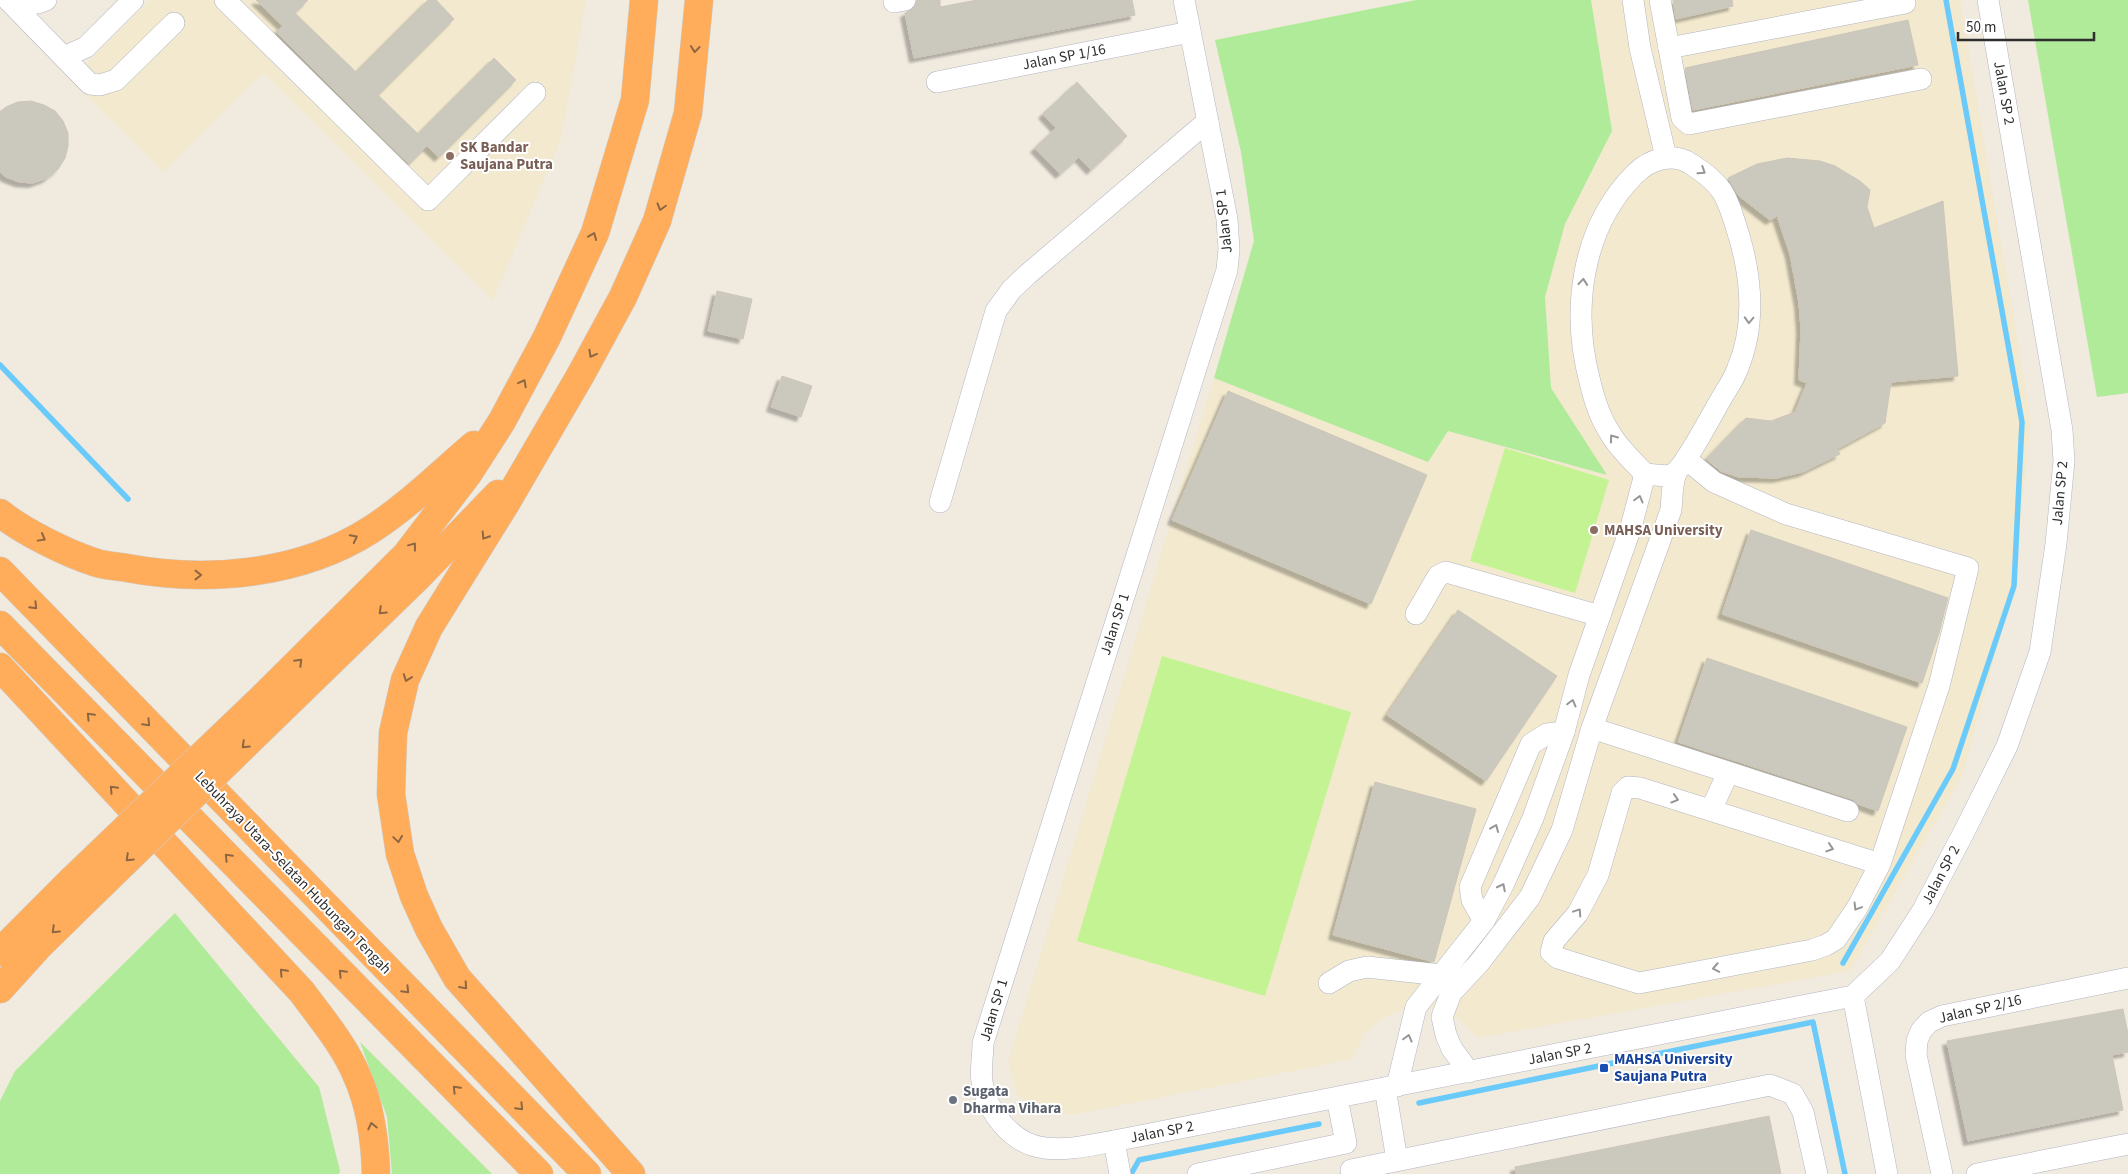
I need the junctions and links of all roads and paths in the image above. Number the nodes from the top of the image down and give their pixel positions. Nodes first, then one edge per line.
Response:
1 (8, 0) edge
2 (13, 0) edge
3 (46, 0) edge
4 (133, 0) edge
5 (225, 0) edge
6 (644, 0) edge
7 (699, 0) edge
8 (1184, 0) edge
9 (1633, 0) edge
10 (1660, 0) edge
11 (1988, 0) edge
12 (1905, 3) dead end
13 (174, 22) dead end
14 (1190, 32) junction
15 (1669, 48) junction
16 (64, 57) junction
17 (1921, 79) dead end
18 (937, 82) dead end
19 (535, 93) dead end
20 (1208, 121) junction
21 (1666, 157) junction
22 (502, 421) junction
23 (527, 464) junction
24 (1681, 466) junction
25 (1645, 474) junction
26 (940, 502) dead end
27 (0, 513) edge
28 (0, 571) edge
29 (1416, 614) dead end
30 (1600, 616) junction
31 (0, 625) edge
32 (0, 667) edge
33 (272, 704) junction
34 (1592, 728) junction
35 (1564, 732) junction
36 (1728, 773) junction
37 (1711, 810) junction
38 (1848, 811) dead end
39 (1880, 864) junction
40 (81, 888) junction
41 (1484, 921) junction
42 (0, 952) edge
43 (1442, 975) junction
44 (2128, 978) edge
45 (1330, 983) dead end
46 (0, 989) edge
47 (1853, 996) junction
48 (1469, 1072) junction
49 (1391, 1087) junction
50 (1338, 1098) junction
51 (1114, 1141) junction
52 (1346, 1143) junction
53 (2128, 1144) edge
54 (1397, 1160) junction
55 (1256, 1168) edge
56 (1352, 1172) edge
57 (376, 1174) edge
58 (539, 1174) edge
59 (586, 1174) edge
60 (631, 1174) edge
61 (1120, 1174) edge
62 (1198, 1174) edge
63 (1817, 1174) edge
64 (1887, 1174) edge
65 (1942, 1174) edge
66 (1977, 1174) edge

1 - 16 street
2 - 3 street
4 - 16 street
5 - 19 street
22 -> 6 highway
7 -> 23 highway
8 - 14 street, Jalan SP 1
9 - 21 street
10 - 15 street
11 - 47 street, Jalan SP 2
12 - 15 street
13 - 16 street
14 - 18 street, Jalan SP 1/16
14 - 20 street, Jalan SP 1
15 - 17 street
20 - 26 street
20 - 51 street, Jalan SP 1
21 -> 24 street
25 -> 21 street
27 -> 22 highway
33 -> 22 highway
23 -> 33 highway
23 -> 60 highway
24 - 25 street
24 - 34 street
24 - 39 street
30 -> 25 street
28 -> 59 highway, Lebuhraya Utara–Selatan Hubungan Tengah
29 - 30 street
35 -> 30 street
58 -> 31 highway
57 -> 32 highway
33 - 40 highway, bridge
34 - 36 street
34 - 48 street
41 -> 35 street
41 -> 35 street
36 - 37 street
36 - 38 street
37 -> 39 street
39 -> 37 street
40 - 42 highway
40 -> 46 highway
41 - 43 street
43 - 45 street
49 -> 43 street
44 - 65 street, Jalan SP 2/16
47 - 48 street, Jalan SP 2
47 - 64 street
48 - 49 street, Jalan SP 2
49 - 50 street, Jalan SP 2
49 - 54 street
50 - 51 street, Jalan SP 2
50 - 52 street
51 - 61 street
52 - 55 street
52 - 56 street
53 - 66 street
54 - 56 street
54 - 63 street
55 - 62 street

